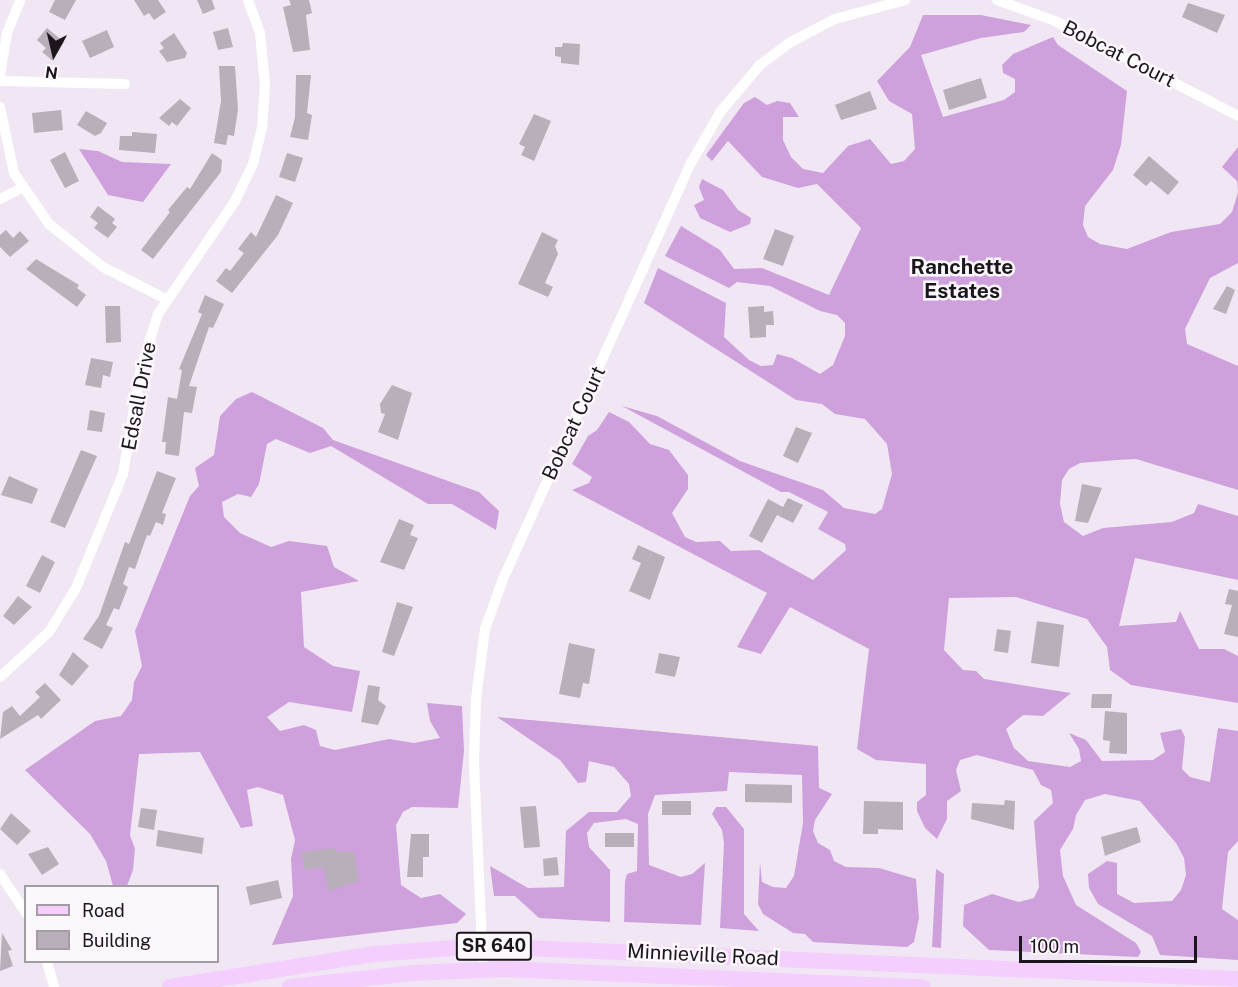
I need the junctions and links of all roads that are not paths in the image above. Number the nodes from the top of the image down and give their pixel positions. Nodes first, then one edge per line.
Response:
1 (20, 0) edge
2 (248, 0) edge
3 (905, 0) edge
4 (997, 0) edge
5 (0, 75) edge
6 (0, 81) edge
7 (125, 84) dead end
8 (0, 107) edge
9 (1238, 116) edge
10 (22, 188) junction
11 (0, 199) edge
12 (165, 299) junction
13 (0, 677) edge
14 (0, 874) edge
15 (24, 910) edge
16 (482, 946) junction
17 (748, 957) junction
18 (47, 963) edge
19 (483, 969) junction
20 (1238, 979) edge
21 (746, 983) edge
22 (54, 987) edge
23 (170, 987) edge
24 (290, 987) edge
25 (923, 987) edge

1 - 5 street
2 - 12 street, Edsall Drive
3 - 16 street, Bobcat Court
4 - 9 street, Bobcat Court
6 - 7 street
8 - 10 street
10 - 11 street
10 - 12 street
12 - 13 street, Edsall Drive
14 - 15 street
16 - 17 main road, Minnieville Road / SR 640
16 - 19 street, Bobcat Court
16 - 23 main road, Minnieville Road / SR 640
17 - 20 main road, Minnieville Road / SR 640
17 - 21 street
18 - 22 street
19 - 21 main road, Minnieville Road / SR 640
19 - 24 main road, Minnieville Road / SR 640
21 - 25 main road, Minnieville Road / SR 640

